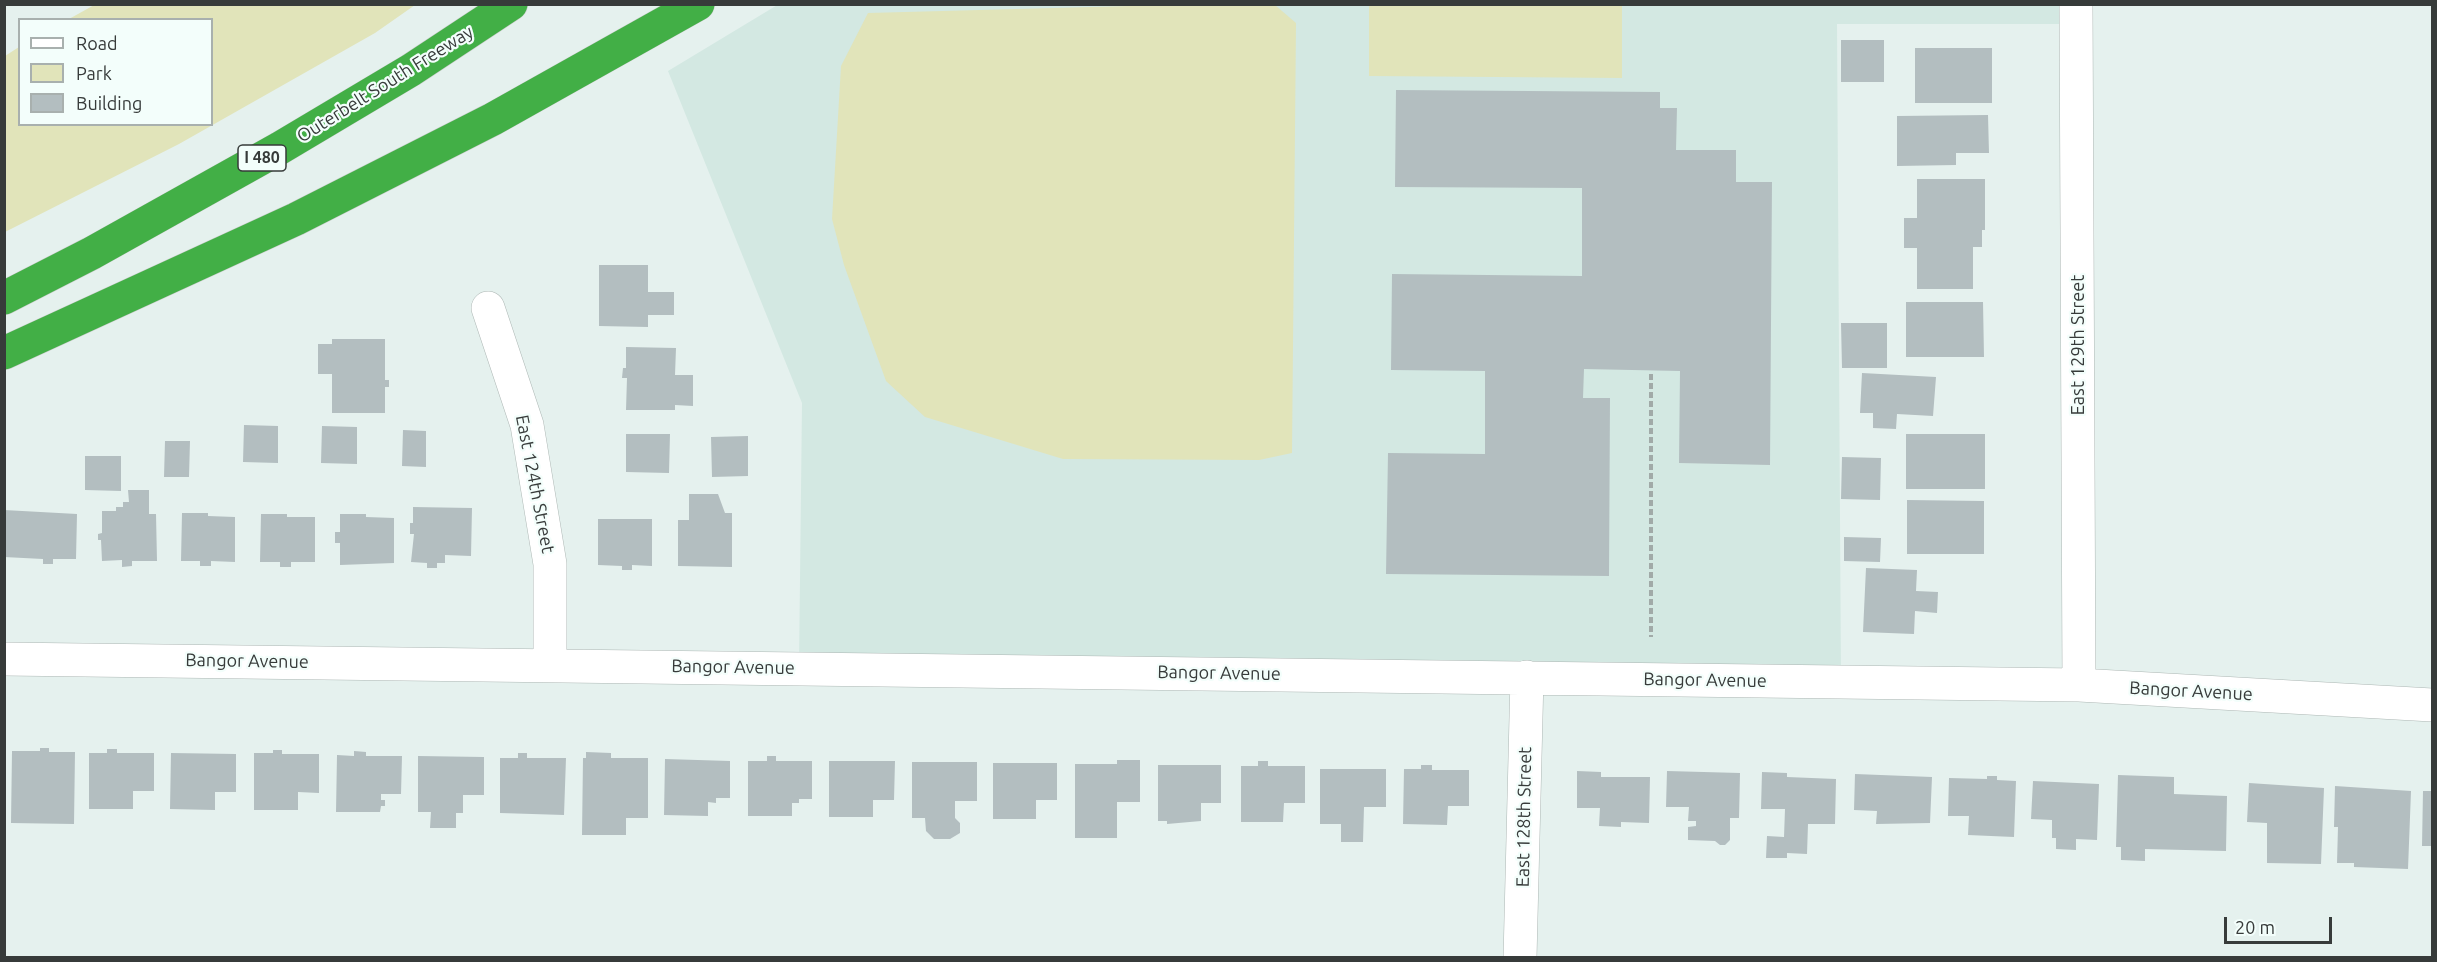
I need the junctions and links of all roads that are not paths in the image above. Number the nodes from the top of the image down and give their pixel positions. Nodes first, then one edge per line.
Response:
1 (511, 4) edge
2 (698, 4) edge
3 (2076, 4) edge
4 (4, 297) edge
5 (488, 308) dead end
6 (4, 353) edge
7 (4, 659) edge
8 (550, 664) junction
9 (1527, 677) junction
10 (2079, 685) junction
11 (2433, 705) edge
12 (1520, 957) edge

1 - 4 highway, Outerbelt South Freeway / I 480
2 - 6 highway
3 - 10 street, East 129th Street
5 - 8 street, East 124th Street
7 - 8 street, Bangor Avenue
8 - 9 street, Bangor Avenue
9 - 10 street, Bangor Avenue
9 - 12 street, East 128th Street
10 - 11 street, Bangor Avenue

